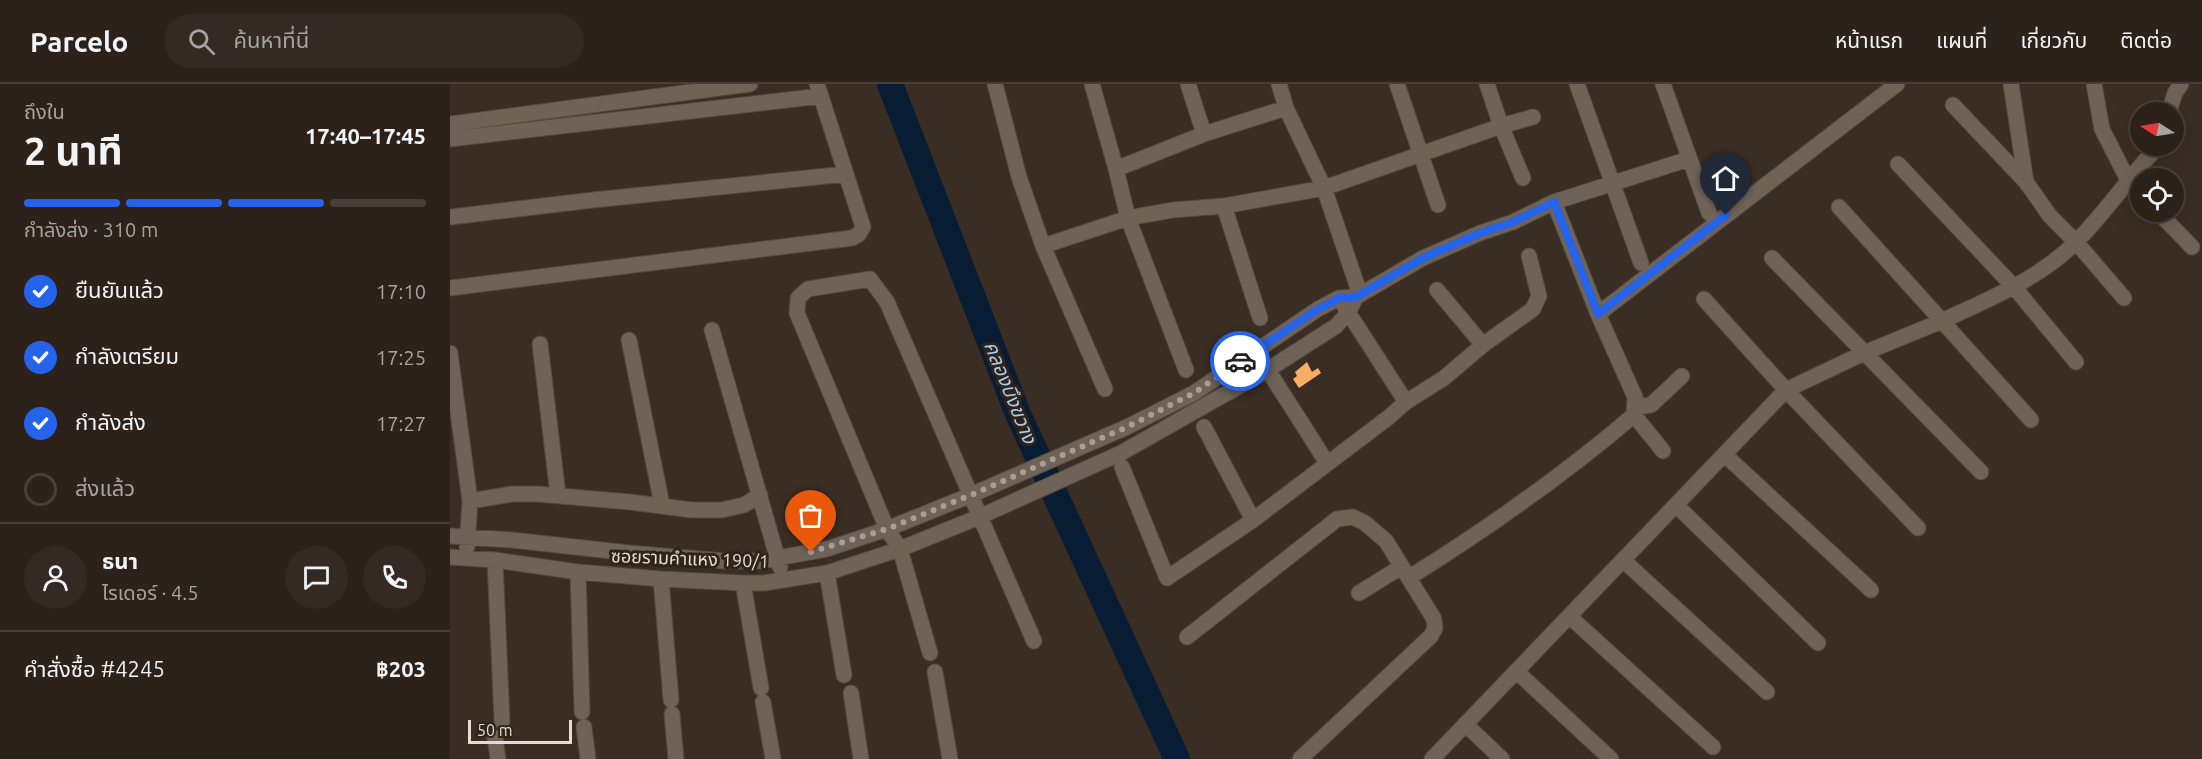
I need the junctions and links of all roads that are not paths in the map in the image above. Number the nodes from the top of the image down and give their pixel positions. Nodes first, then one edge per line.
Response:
1 (750, 84) edge
2 (995, 84) edge
3 (1092, 84) edge
4 (1188, 84) edge
5 (1279, 84) edge
6 (1397, 84) edge
7 (1487, 84) edge
8 (1577, 84) edge
9 (1663, 84) edge
10 (1897, 84) edge
11 (2011, 84) edge
12 (2094, 84) edge
13 (2176, 87) edge
14 (819, 90) edge
15 (2172, 102) edge
16 (1953, 105) dead end
17 (1287, 108) junction
18 (1533, 117) dead end
19 (450, 124) edge
20 (1501, 126) junction
21 (1204, 134) junction
22 (450, 139) edge
23 (1420, 155) junction
24 (2149, 156) edge
25 (1689, 159) junction
26 (1898, 164) dead end
27 (1116, 169) junction
28 (846, 174) junction
29 (1522, 178) dead end
30 (2128, 180) junction
31 (2026, 182) junction
32 (1612, 184) junction
33 (1324, 188) junction
34 (1554, 202) junction
35 (1438, 205) dead end
36 (1224, 206) junction
37 (1839, 207) dead end
38 (1708, 213) dead end
39 (450, 218) edge
40 (1128, 218) junction
41 (2168, 222) edge
42 (2076, 242) junction
43 (1043, 246) junction
44 (2192, 247) dead end
45 (1529, 256) dead end
46 (1772, 258) dead end
47 (1641, 264) dead end
48 (2014, 287) junction
49 (450, 288) edge
50 (1437, 290) dead end
51 (1358, 295) junction
52 (1339, 298) junction
53 (2124, 298) dead end
54 (1704, 299) dead end
55 (1348, 313) junction
56 (1598, 314) junction
57 (1260, 318) dead end
58 (1942, 321) junction
59 (712, 330) dead end
60 (628, 340) dead end
61 (540, 344) dead end
62 (1483, 345) junction
63 (1262, 346) junction
64 (450, 353) edge
65 (1864, 353) junction
66 (2076, 362) dead end
67 (1186, 370) dead end
68 (1273, 372) junction
69 (1682, 376) dead end
70 (1105, 389) dead end
71 (1786, 390) junction
72 (1406, 402) junction
73 (1635, 411) junction
74 (2031, 420) dead end
75 (1127, 427) junction
76 (1204, 427) dead end
77 (1663, 451) dead end
78 (1125, 455) junction
79 (1725, 455) junction
80 (1327, 463) junction
81 (1981, 472) dead end
82 (558, 495) junction
83 (760, 495) junction
84 (971, 495) junction
85 (470, 501) junction
86 (1676, 505) junction
87 (662, 506) junction
88 (980, 517) junction
89 (1253, 520) junction
90 (1918, 528) dead end
91 (887, 529) junction
92 (450, 536) edge
93 (468, 537) junction
94 (900, 549) junction
95 (450, 557) edge
96 (467, 558) junction
97 (779, 559) junction
98 (495, 560) junction
99 (1623, 560) junction
100 (578, 572) junction
101 (1405, 572) junction
102 (827, 573) junction
103 (661, 579) junction
104 (783, 579) junction
105 (743, 583) junction
106 (1871, 590) dead end
107 (1359, 594) dead end
108 (1569, 616) junction
109 (1186, 637) dead end
110 (1034, 641) dead end
111 (1818, 642) dead end
112 (930, 653) dead end
113 (1516, 671) junction
114 (934, 672) dead end
115 (844, 675) dead end
116 (1767, 692) dead end
117 (851, 693) dead end
118 (502, 721) dead end
119 (1465, 724) junction
120 (495, 738) dead end
121 (1713, 747) dead end
122 (498, 759) edge
123 (588, 759) edge
124 (676, 759) edge
125 (773, 759) edge
126 (861, 759) edge
127 (950, 759) edge
128 (1300, 759) edge
129 (1432, 759) edge
130 (1502, 759) edge
131 (1611, 759) edge

1 - 19 street
2 - 43 street
3 - 27 street
4 - 21 street
5 - 17 street
6 - 23 street
7 - 20 street
8 - 32 street
9 - 25 street
10 - 56 street
11 - 31 street
12 - 30 street
13 - 15 street
14 - 22 street
14 - 28 street
16 - 31 street
17 - 21 street
17 - 33 street
18 - 20 street
20 - 23 street
20 - 29 street
21 - 27 street
23 - 33 street
23 - 35 street
24 - 30 street
25 - 32 street
25 - 38 street
26 - 48 street
27 - 40 street
28 - 39 street
28 - 49 street
30 - 42 street
31 - 42 street
32 - 34 street
32 - 47 street
33 - 36 street
33 - 51 street
34 - 51 street
34 - 56 street
36 - 40 street
36 - 57 street
37 - 58 street
40 - 43 street
40 - 67 street
41 - 44 street
42 - 48 street
42 - 53 street
43 - 70 street
45 - 62 street
46 - 65 street
48 - 58 street
48 - 66 street
50 - 62 street
51 - 52 street
51 - 55 street
52 - 55 street
52 - 63 street, ซอยรามคำแหง 190/1
54 - 71 street
55 - 68 street, ซอยรามคำแหง 190/1
55 - 72 street
56 - 73 street
58 - 65 street
58 - 74 street
59 - 83 street
60 - 87 street
61 - 82 street
62 - 72 street
63 - 68 street
63 - 75 street, ซอยรามคำแหง 190/1
64 - 85 street
65 - 71 street
65 - 81 street
68 - 78 street, ซอยรามคำแหง 190/1
68 - 80 street
69 - 73 street
71 - 79 street
71 - 90 street
72 - 80 street
73 - 77 street
73 - 101 street
75 - 78 street
75 - 84 street, ซอยรามคำแหง 190/1
76 - 89 street
78 - 88 street, ซอยรามคำแหง 190/1
78 - 89 street
79 - 86 street
79 - 106 street
80 - 89 street
82 - 85 street
82 - 87 street
83 - 87 street
83 - 97 street
84 - 88 street
84 - 91 street, ซอยรามคำแหง 190/1
84 - 91 street
85 - 93 street
86 - 99 street
86 - 111 street
88 - 94 street, ซอยรามคำแหง 190/1
88 - 110 street
91 - 94 street
91 - 97 street, ซอยรามคำแหง 190/1
92 - 93 street, ซอยรามคำแหง 190/1
93 - 96 street
93 - 97 street, ซอยรามคำแหง 190/1
94 - 102 street, ซอยรามคำแหง 190/1
94 - 112 street
95 - 96 street, ซอยรามคำแหง 190/1
96 - 98 street, ซอยรามคำแหง 190/1
97 - 104 street
98 - 100 street, ซอยรามคำแหง 190/1
98 - 118 street
99 - 108 street
99 - 116 street
100 - 103 street, ซอยรามคำแหง 190/1
100 - 123 street
101 - 107 street
101 - 109 street
101 - 128 street
102 - 104 street, ซอยรามคำแหง 190/1
102 - 115 street
103 - 105 street, ซอยรามคำแหง 190/1
103 - 124 street
104 - 105 street, ซอยรามคำแหง 190/1
105 - 125 street
108 - 113 street
108 - 121 street
113 - 119 street
113 - 131 street
114 - 127 street
117 - 126 street
119 - 129 street
119 - 130 street
120 - 122 street

